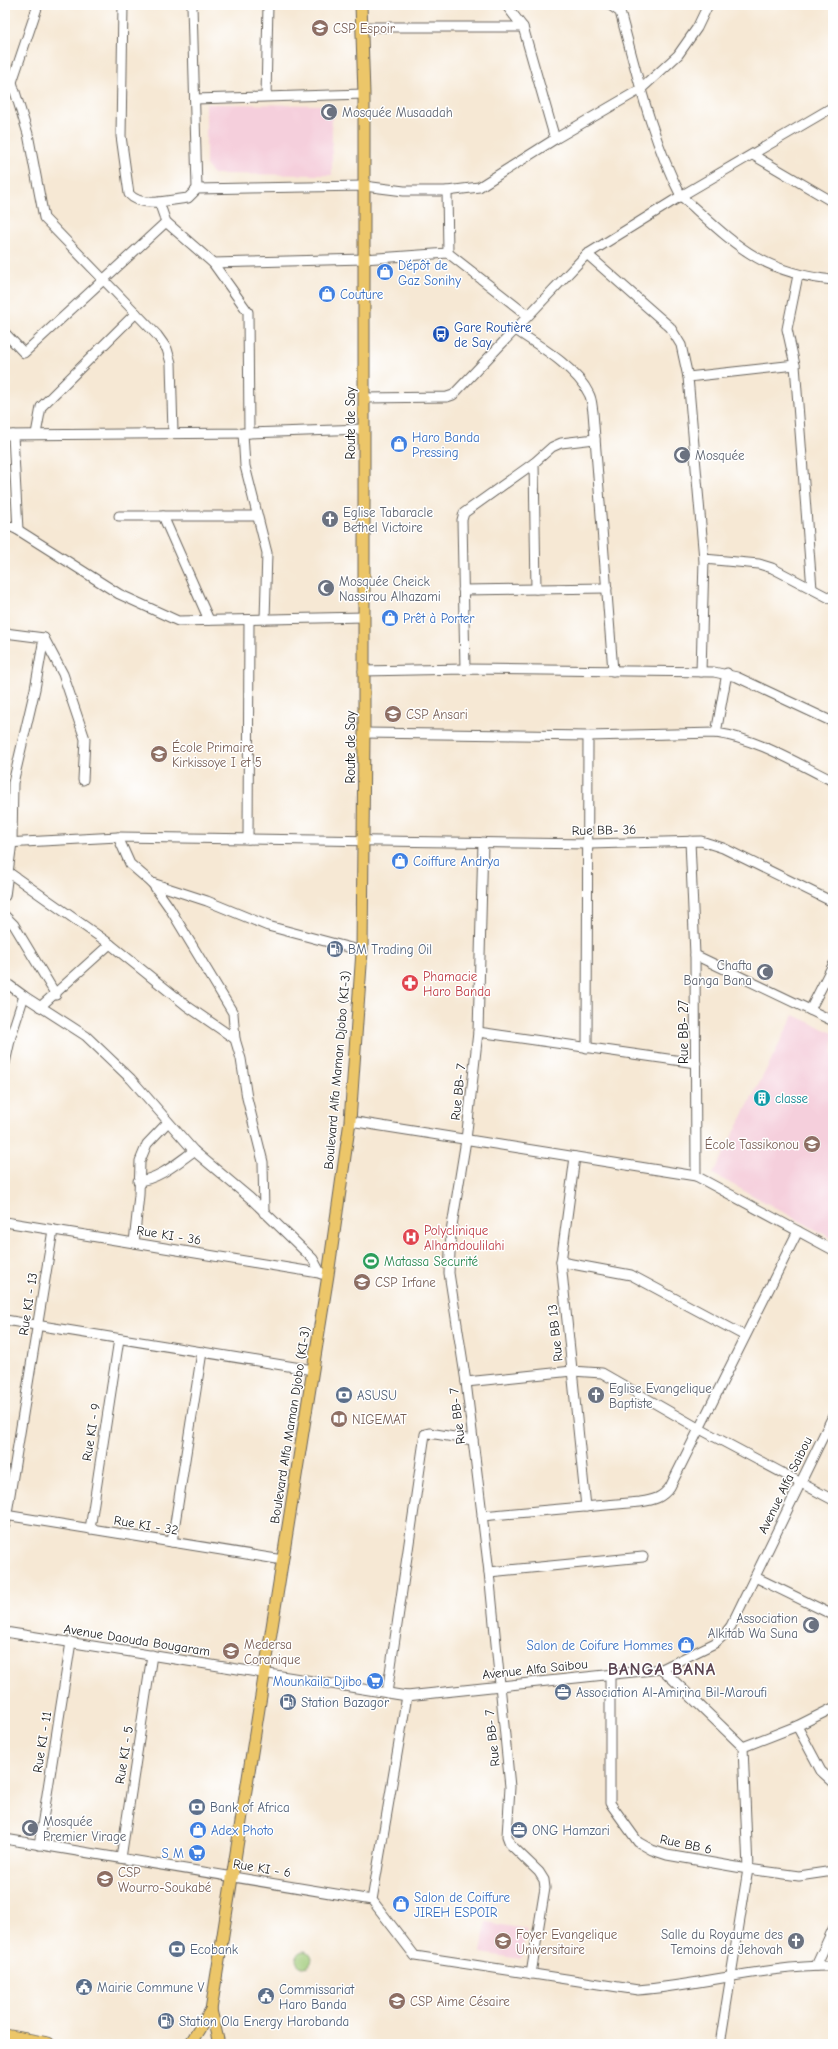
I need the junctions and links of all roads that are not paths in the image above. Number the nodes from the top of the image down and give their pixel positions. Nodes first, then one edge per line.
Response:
1 (38, 5) edge
2 (123, 5) edge
3 (192, 5) edge
4 (268, 5) edge
5 (361, 5) edge
6 (506, 5) edge
7 (610, 5) edge
8 (708, 5) edge
9 (622, 9) edge
10 (362, 26) junction
11 (523, 27) junction
12 (9, 80) edge
13 (641, 89) junction
14 (364, 94) junction
15 (266, 96) junction
16 (195, 99) junction
17 (833, 107) edge
18 (555, 139) junction
19 (753, 155) junction
20 (364, 186) junction
21 (197, 189) junction
22 (447, 191) junction
23 (681, 196) junction
24 (159, 202) junction
25 (833, 202) edge
26 (166, 222) junction
27 (448, 253) junction
28 (587, 254) junction
29 (364, 259) junction
30 (213, 263) junction
31 (798, 275) junction
32 (104, 279) junction
33 (833, 280) edge
34 (136, 313) junction
35 (527, 315) junction
36 (514, 329) junction
37 (5, 333) edge
38 (794, 365) junction
39 (688, 377) junction
40 (364, 398) junction
41 (363, 429) junction
42 (173, 433) junction
43 (246, 433) junction
44 (36, 434) junction
45 (9, 435) edge
46 (595, 439) junction
47 (534, 463) junction
48 (119, 516) dead end
49 (163, 516) junction
50 (257, 516) junction
51 (5, 524) edge
52 (18, 530) junction
53 (704, 559) junction
54 (607, 588) junction
55 (536, 589) junction
56 (812, 589) junction
57 (463, 590) junction
58 (833, 600) edge
59 (364, 618) junction
60 (265, 619) junction
61 (209, 620) junction
62 (248, 620) junction
63 (5, 633) edge
64 (44, 638) junction
65 (465, 669) junction
66 (363, 671) junction
67 (613, 671) junction
68 (701, 672) junction
69 (727, 673) junction
70 (833, 722) edge
71 (364, 733) junction
72 (716, 733) junction
73 (588, 736) junction
74 (83, 780) dead end
75 (833, 781) edge
76 (118, 837) junction
77 (248, 839) junction
78 (690, 840) junction
79 (363, 841) junction
80 (8, 842) edge
81 (483, 842) junction
82 (588, 844) junction
83 (8, 872) junction
84 (152, 883) junction
85 (6, 884) edge
86 (5, 896) edge
87 (833, 902) edge
88 (5, 916) edge
89 (110, 944) junction
90 (362, 951) junction
91 (696, 955) junction
92 (833, 965) edge
93 (5, 982) edge
94 (56, 995) junction
95 (24, 996) junction
96 (40, 1007) junction
97 (810, 1010) junction
98 (833, 1021) edge
99 (478, 1032) junction
100 (235, 1039) junction
101 (587, 1048) junction
102 (5, 1063) edge
103 (696, 1063) junction
104 (350, 1121) junction
105 (168, 1122) junction
106 (466, 1140) junction
107 (194, 1151) junction
108 (575, 1157) junction
109 (696, 1176) junction
110 (138, 1181) junction
111 (264, 1213) junction
112 (5, 1222) edge
113 (53, 1230) junction
114 (798, 1232) junction
115 (134, 1243) junction
116 (833, 1250) edge
117 (561, 1262) junction
118 (325, 1274) junction
119 (5, 1320) edge
120 (38, 1325) junction
121 (745, 1336) junction
122 (119, 1339) junction
123 (202, 1352) junction
124 (314, 1370) junction
125 (572, 1371) junction
126 (466, 1382) junction
127 (833, 1416) edge
128 (698, 1428) junction
129 (473, 1440) junction
130 (801, 1483) junction
131 (833, 1500) edge
132 (586, 1507) junction
133 (482, 1516) junction
134 (5, 1519) edge
135 (90, 1529) junction
136 (172, 1542) junction
137 (643, 1557) dead end
138 (283, 1560) junction
139 (489, 1572) junction
140 (755, 1577) junction
141 (833, 1615) edge
142 (5, 1632) edge
143 (71, 1642) junction
144 (152, 1655) junction
145 (662, 1669) junction
146 (265, 1673) junction
147 (610, 1675) junction
148 (499, 1686) junction
149 (387, 1693) junction
150 (407, 1696) junction
151 (833, 1708) edge
152 (797, 1726) junction
153 (743, 1747) junction
154 (833, 1782) edge
155 (5, 1839) edge
156 (39, 1845) junction
157 (121, 1858) junction
158 (748, 1869) junction
159 (833, 1870) edge
160 (232, 1876) junction
161 (372, 1900) junction
162 (833, 1929) edge
163 (816, 1966) junction
164 (833, 1966) edge
165 (531, 1974) junction
166 (730, 1978) junction
167 (211, 2010) junction
168 (5, 2036) edge
169 (48, 2044) edge
170 (190, 2044) edge
171 (219, 2044) edge
172 (720, 2044) edge

1 - 12 street
2 - 24 street
3 - 16 street
4 - 15 street
5 - 10 main road, Route de Say
6 - 11 street
7 - 9 street
8 - 13 street
9 - 13 street
10 - 11 street
10 - 14 main road, Route de Say
11 - 18 street
12 - 32 street
13 - 18 street
13 - 23 street
14 - 15 street
14 - 20 main road, Route de Say
15 - 16 street
16 - 21 street
17 - 19 street
18 - 22 street
19 - 23 street
19 - 25 street
20 - 21 street
20 - 22 street
20 - 29 main road, Route de Say
21 - 24 street
22 - 27 street
23 - 28 street
23 - 31 street
24 - 26 street
26 - 30 street
26 - 32 street
27 - 29 street
27 - 35 street
28 - 35 street
28 - 39 street
29 - 30 street
29 - 40 main road, Route de Say
30 - 43 street
31 - 33 street
31 - 38 street
32 - 34 street
32 - 37 street
34 - 42 street
34 - 44 street
35 - 36 street
36 - 40 street
36 - 46 street
38 - 39 street
38 - 56 street
39 - 53 street
40 - 41 main road, Route de Say
41 - 43 street
41 - 59 main road, Route de Say
42 - 43 street
42 - 44 street
43 - 50 street
44 - 45 street
45 - 52 street
46 - 47 street
46 - 54 street
47 - 55 street
47 - 57 street
48 - 49 street
49 - 50 street
49 - 61 street
50 - 60 street
51 - 52 street
52 - 61 street
53 - 56 street
53 - 68 street
54 - 55 street
54 - 67 street
55 - 57 street
56 - 58 street
57 - 65 street
59 - 60 street
59 - 66 main road, Route de Say
60 - 62 street
61 - 62 street
62 - 77 street
63 - 64 street
64 - 74 street
64 - 80 street
65 - 66 street
65 - 67 street
66 - 71 main road, Route de Say
67 - 68 street
68 - 69 street
69 - 70 street
69 - 72 street
71 - 73 street
71 - 79 main road, Route de Say
72 - 73 street
72 - 75 street
73 - 82 street
76 - 77 street, Rue BB- 36
76 - 80 street, Rue BB- 36
76 - 84 street
77 - 79 street, Rue BB- 36
78 - 82 street, Rue BB- 36
78 - 87 street, Rue BB- 36
78 - 91 street, Rue BB- 27
79 - 81 street, Rue BB- 36
79 - 90 main road, Boulevard Alfa Maman Djobo (KI-3)
80 - 83 street
81 - 82 street, Rue BB- 36
81 - 99 street, Rue BB- 7
82 - 101 street
83 - 85 street
83 - 89 street
84 - 90 street
84 - 100 street
85 - 86 street
88 - 94 street
89 - 94 street
89 - 100 street
90 - 104 main road, Boulevard Alfa Maman Djobo (KI-3)
91 - 97 street
91 - 103 street, Rue BB- 27
92 - 97 street
93 - 95 street
94 - 96 street
95 - 96 street
95 - 102 street
96 - 105 street
97 - 98 street
99 - 101 street
99 - 106 street, Rue BB- 7
100 - 111 street
101 - 103 street
103 - 109 street, Rue BB- 27
104 - 106 street
104 - 118 main road, Boulevard Alfa Maman Djobo (KI-3)
105 - 107 street
105 - 110 street
106 - 108 street
106 - 126 street, Rue BB- 7
107 - 110 street
107 - 111 street
108 - 109 street
108 - 117 street, Rue BB 13
109 - 114 street
110 - 115 street
111 - 118 street
112 - 113 street, Rue KI - 36
113 - 115 street, Rue KI - 36
113 - 120 street, Rue KI - 13
114 - 116 street
114 - 121 street
115 - 118 street, Rue KI - 36
117 - 121 street
117 - 125 street, Rue BB 13
118 - 124 main road, Boulevard Alfa Maman Djobo (KI-3)
119 - 120 street
120 - 122 street
120 - 134 street, Rue KI - 13
121 - 128 street
122 - 123 street
122 - 135 street, Rue KI - 9
123 - 124 street
123 - 136 street
124 - 138 main road, Boulevard Alfa Maman Djobo (KI-3)
125 - 126 street
125 - 128 street
125 - 132 street, Rue BB 13
126 - 129 street, Rue BB- 7
127 - 130 street, Avenue Alfa Saibou
128 - 130 street
128 - 132 street
129 - 133 street, Rue BB- 7
129 - 149 street
130 - 131 street
130 - 140 street, Avenue Alfa Saibou
132 - 133 street
133 - 139 street, Rue BB- 7
134 - 135 street, Rue KI - 32
135 - 136 street, Rue KI - 32
136 - 138 street, Rue KI - 32
137 - 139 street
138 - 146 main road, Boulevard Alfa Maman Djobo (KI-3)
139 - 148 street, Rue BB- 7
140 - 141 street
140 - 145 street, Avenue Alfa Saibou
142 - 143 street, Avenue Daouda Bougaram
143 - 144 street, Avenue Daouda Bougaram
143 - 156 street, Rue KI - 11
144 - 146 street, Avenue Daouda Bougaram
144 - 157 street, Rue KI - 5
145 - 147 street, Avenue Alfa Saibou
145 - 153 street
146 - 149 street, Avenue Alfa Saibou
146 - 160 main road, Boulevard Alfa Maman Djobo (KI-3)
147 - 148 street, Avenue Alfa Saibou
147 - 158 street, Rue BB 6
148 - 150 street, Avenue Alfa Saibou
148 - 165 street, Rue BB- 7
149 - 150 street, Avenue Alfa Saibou
150 - 161 street
151 - 152 street
152 - 153 street
152 - 154 street
153 - 158 street
155 - 156 street, Rue KI - 6
156 - 157 street, Rue KI - 6
157 - 160 street, Rue KI - 6
158 - 159 street, Rue BB 6
158 - 166 street
160 - 161 street, Rue KI - 6
160 - 167 main road, Boulevard Alfa Maman Djobo (KI-3)
161 - 165 street
162 - 163 street
163 - 164 street
163 - 166 street
165 - 166 street
166 - 172 street
167 - 170 main road, Boulevard Alfa Maman Djobo (KI-3)
167 - 171 main road, Boulevard Alfa Maman Djobo (KI-3)
168 - 169 highway

